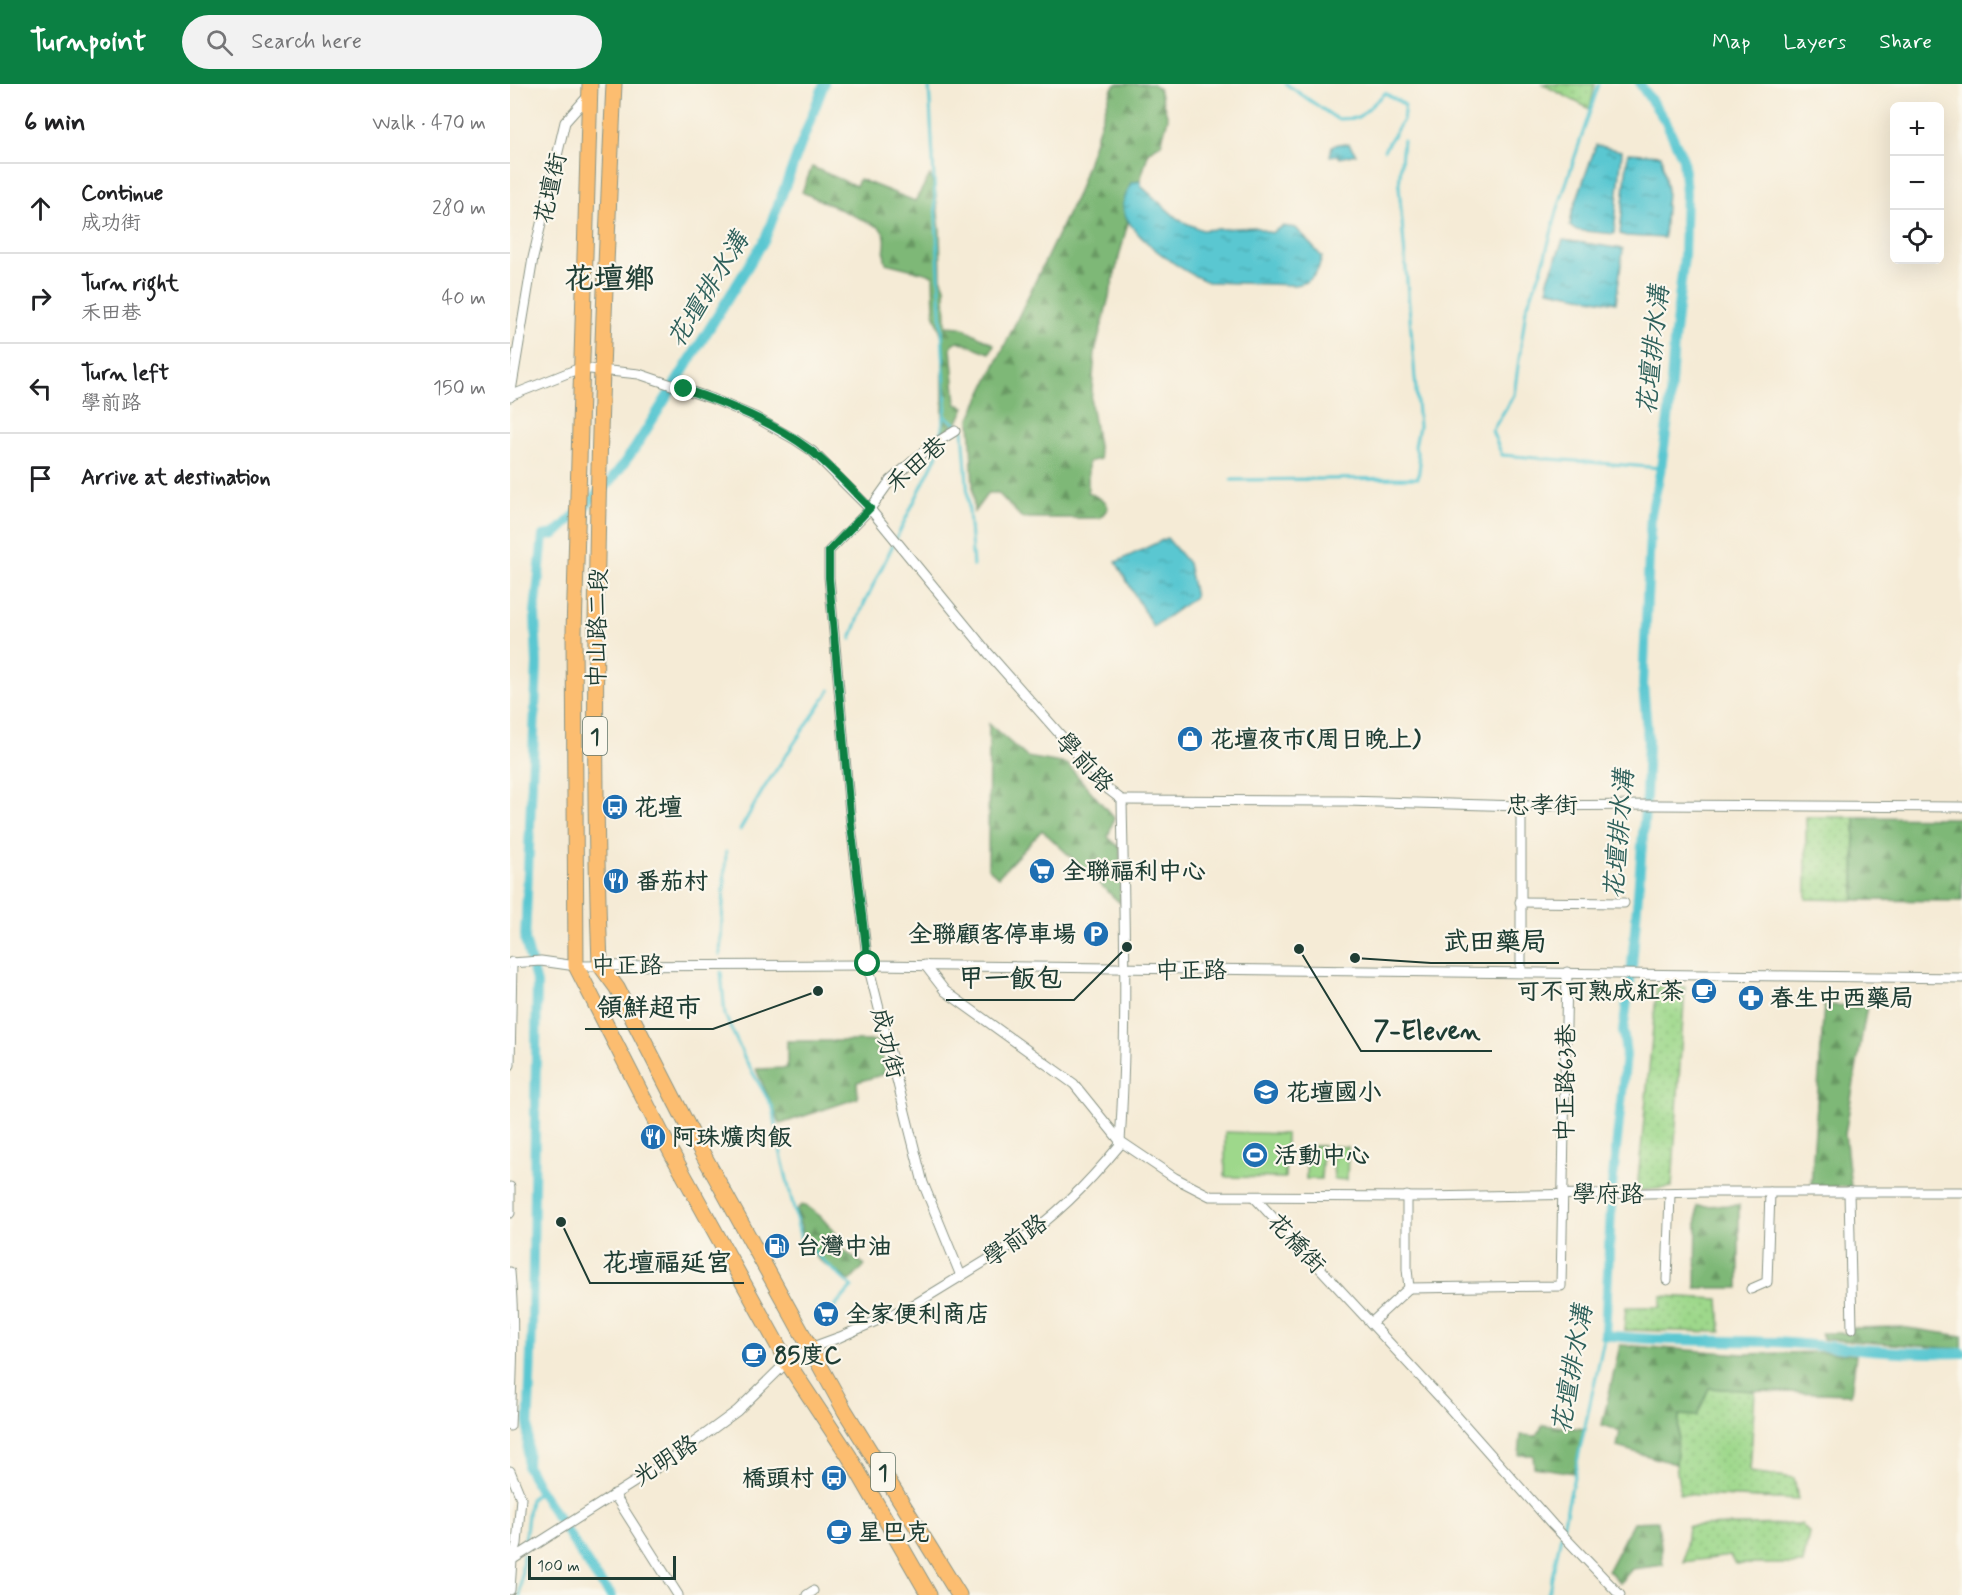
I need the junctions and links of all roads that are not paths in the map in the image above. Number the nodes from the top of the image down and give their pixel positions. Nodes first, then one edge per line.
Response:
1 (614, 84) edge
2 (590, 89) edge
3 (580, 368) junction
4 (601, 369) junction
5 (510, 396) edge
6 (955, 431) dead end
7 (870, 508) junction
8 (829, 551) joint
9 (1122, 800) junction
10 (1521, 806) junction
11 (1962, 807) edge
12 (1520, 902) junction
13 (1624, 903) dead end
14 (511, 962) edge
15 (868, 964) junction
16 (600, 965) junction
17 (925, 965) junction
18 (576, 966) junction
19 (1124, 969) junction
20 (1521, 972) junction
21 (1567, 972) junction
22 (1962, 978) edge
23 (510, 1065) edge
24 (1120, 1142) junction
25 (510, 1187) edge
26 (1770, 1192) junction
27 (1848, 1192) junction
28 (1962, 1192) edge
29 (1563, 1194) junction
30 (1670, 1194) junction
31 (1407, 1196) junction
32 (1254, 1197) junction
33 (510, 1213) edge
34 (510, 1272) edge
35 (961, 1276) junction
36 (1667, 1280) dead end
37 (1409, 1288) junction
38 (1751, 1289) dead end
39 (1371, 1323) junction
40 (1852, 1329) dead end
41 (810, 1348) junction
42 (787, 1362) junction
43 (510, 1426) edge
44 (510, 1471) edge
45 (614, 1494) junction
46 (511, 1560) edge
47 (510, 1590) edge
48 (678, 1595) edge
49 (928, 1595) edge
50 (959, 1595) edge
51 (1620, 1595) edge

1 - 4 main road, 1
2 - 3 main road, 1
2 - 5 street, 花壇街
3 - 4 street
3 - 5 street
3 - 18 main road, 中山路二段 / 1
4 - 7 street, 學前路
4 - 16 main road, 中山路二段 / 1
6 - 7 street, 禾田巷
7 - 8 street, 禾田巷
7 - 9 street, 學前路
8 - 15 street, 成功街
9 - 10 street, 忠孝街
9 - 19 street, 學前路
10 - 11 street, 忠孝街
10 - 12 street
12 - 13 street
12 - 20 street
14 - 18 street, 中正路
14 - 23 street
15 - 16 street, 中正路
15 - 17 street, 中正路
15 - 35 street, 成功街
16 - 18 street, 中正路
16 - 41 main road, 1
17 - 19 street, 中正路
17 - 24 street, 花橋街
18 - 42 main road, 1
19 - 20 street, 中正路
19 - 24 street, 學前路
20 - 21 street, 中正路
21 - 22 street, 中正路
21 - 29 street, 中正路63巷
24 - 32 street, 花橋街
24 - 35 street, 學前路
25 - 33 street
26 - 27 street, 學府路
26 - 30 street, 學府路
26 - 38 street
27 - 28 street, 學府路
27 - 40 street
29 - 30 street, 學府路
29 - 31 street, 學府路
29 - 37 street, 中正路63巷
30 - 36 street
31 - 32 street, 學府路
31 - 37 street
32 - 39 street, 花橋街
34 - 43 street
35 - 41 street, 學前路
37 - 39 street
39 - 51 street, 花橋街
41 - 42 street, 光明路
41 - 50 main road, 1
42 - 45 street, 光明路
42 - 49 main road, 1
44 - 46 street
45 - 46 street, 光明路
45 - 48 street
46 - 47 street

